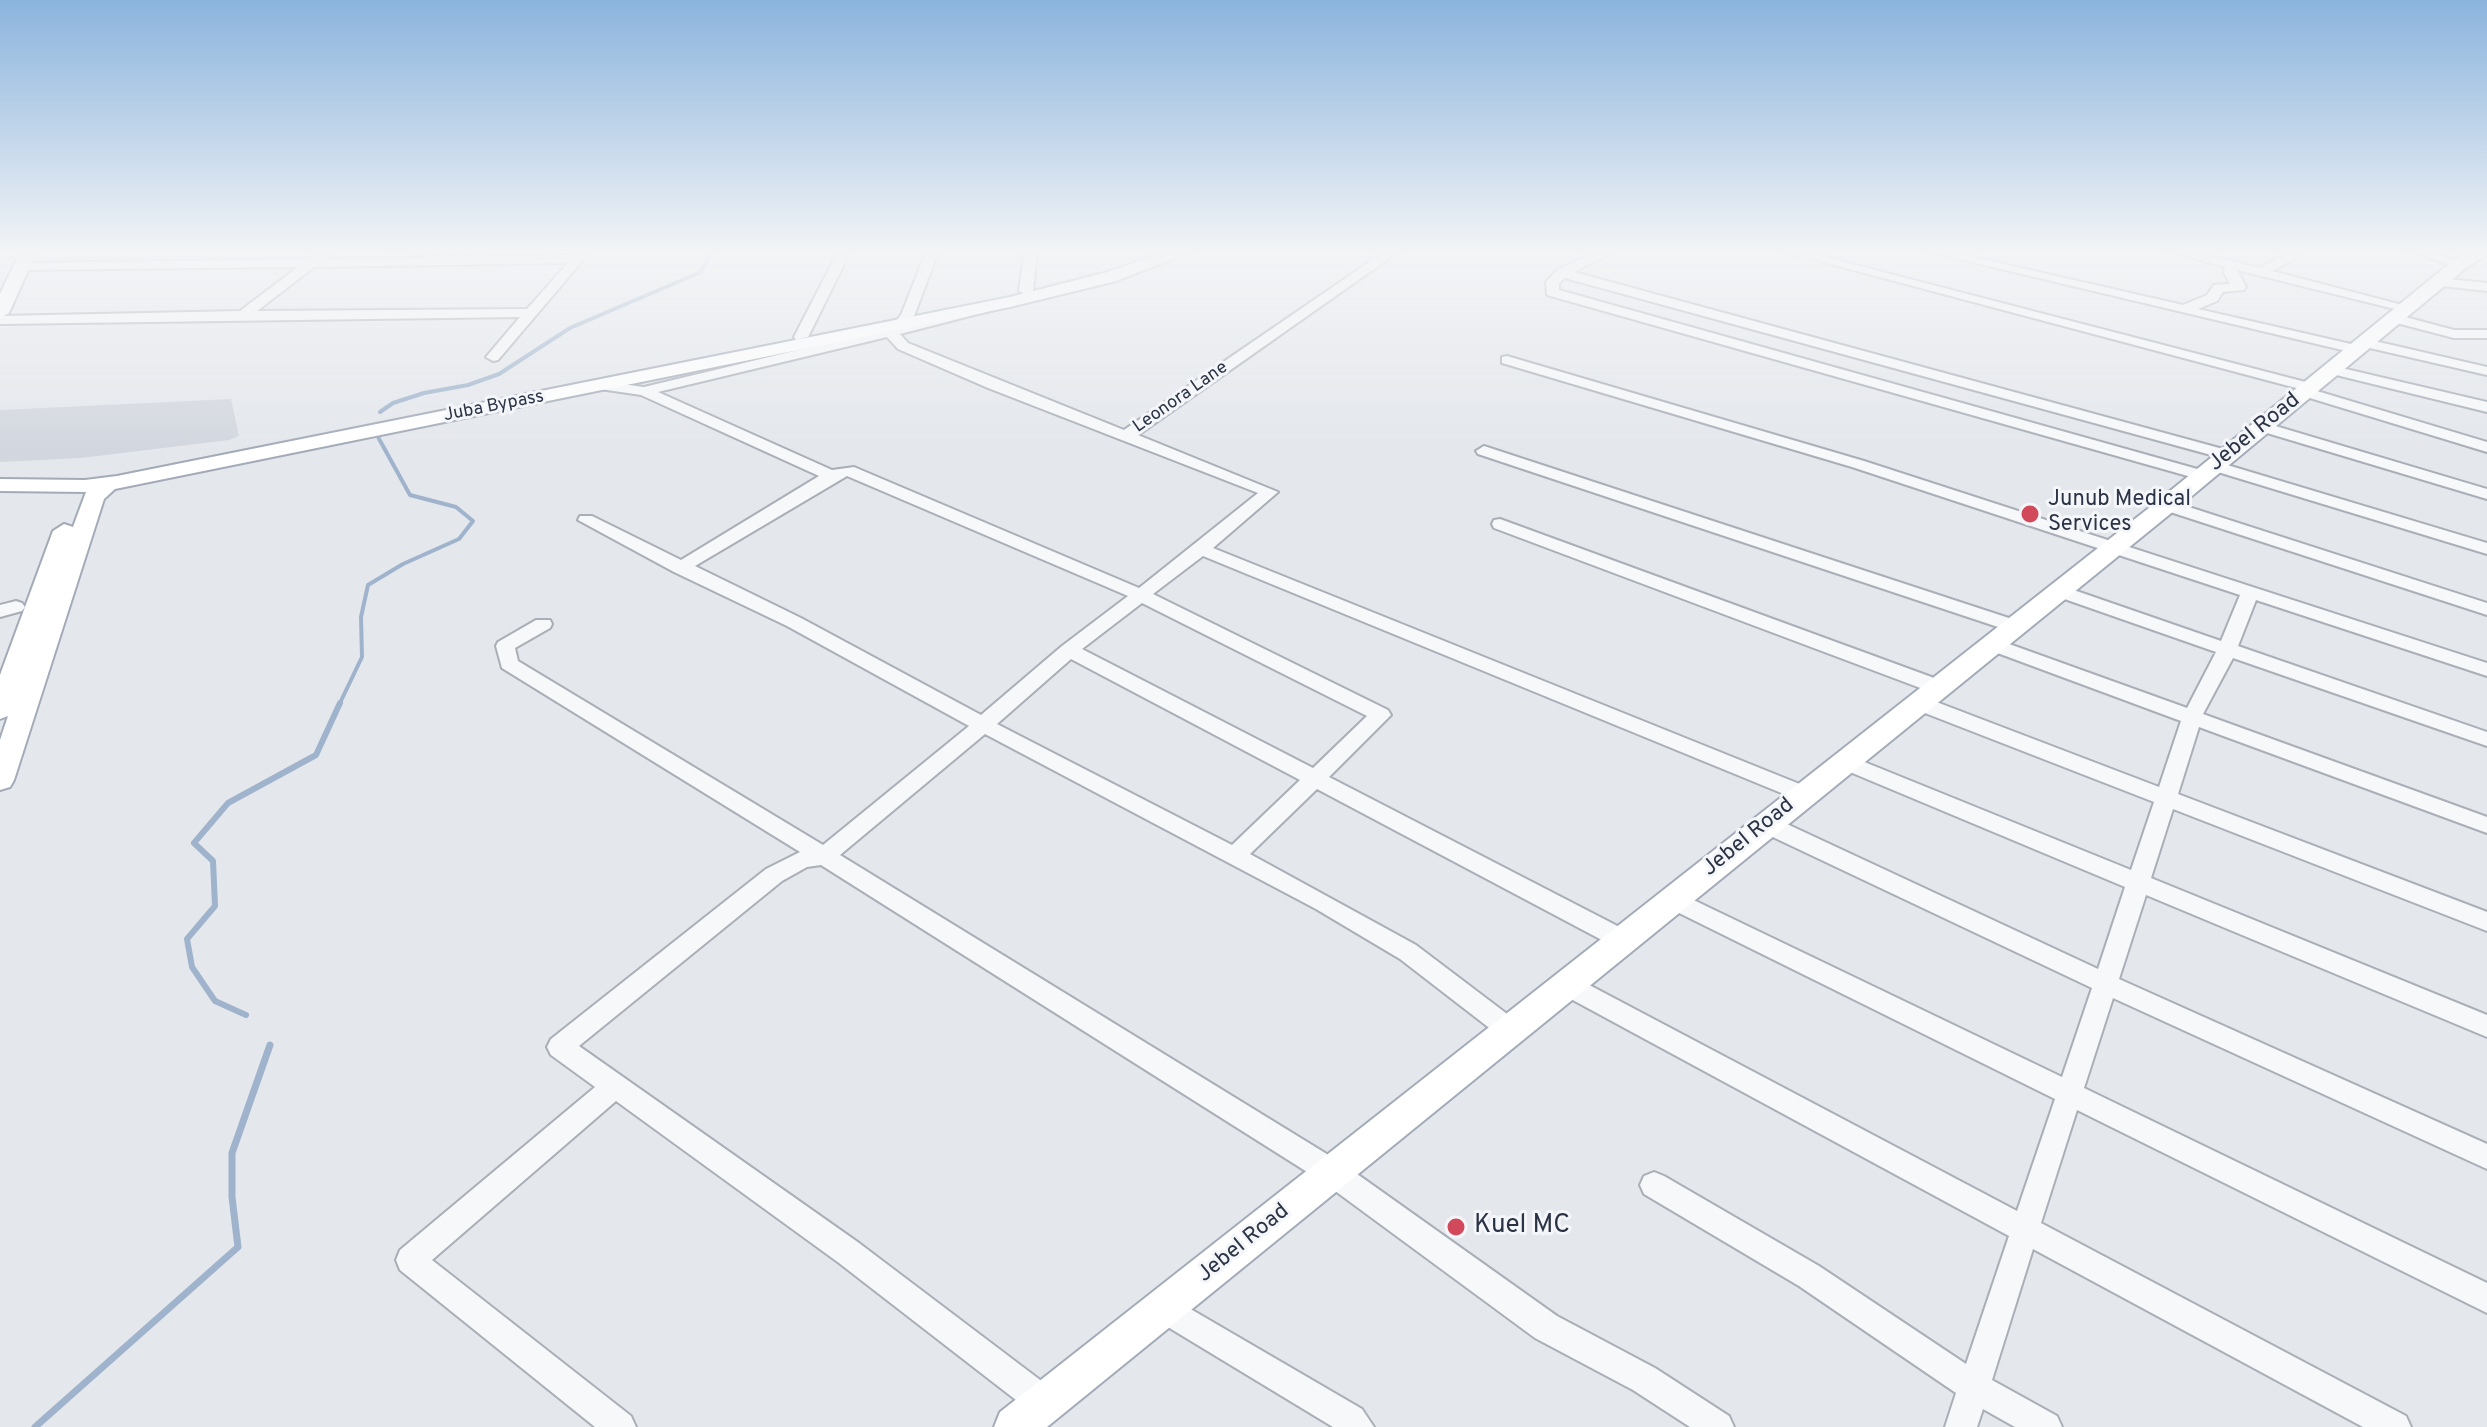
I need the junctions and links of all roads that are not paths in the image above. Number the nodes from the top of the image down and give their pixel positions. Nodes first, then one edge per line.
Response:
1 (166, 317) edge
2 (528, 317) edge
3 (811, 317) edge
4 (904, 317) edge
5 (934, 317) edge
6 (1299, 317) edge
7 (1646, 317) edge
8 (1710, 317) edge
9 (2051, 317) edge
10 (2214, 317) edge
11 (2396, 317) edge
12 (2408, 317) edge
13 (2220, 318) joint
14 (0, 320) edge
15 (900, 325) junction
16 (2487, 334) edge
17 (801, 337) junction
18 (2362, 346) junction
19 (493, 357) dead end
20 (1507, 360) dead end
21 (2487, 371) edge
22 (2317, 383) junction
23 (600, 385) junction
24 (644, 391) junction
25 (2487, 407) edge
26 (2262, 427) junction
27 (1125, 437) junction
28 (2487, 447) edge
29 (1484, 451) dead end
30 (2215, 465) junction
31 (121, 476) junction
32 (831, 476) junction
33 (0, 485) edge
34 (37, 486) junction
35 (85, 486) junction
36 (2487, 494) edge
37 (2167, 505) junction
38 (68, 519) junction
39 (586, 520) dead end
40 (1500, 524) dead end
41 (2113, 546) junction
42 (1201, 549) junction
43 (2487, 549) edge
44 (680, 568) junction
45 (2059, 591) junction
46 (2249, 594) junction
47 (1141, 595) junction
48 (2487, 609) edge
49 (543, 624) dead end
50 (2003, 635) junction
51 (1069, 650) junction
52 (2227, 650) junction
53 (2487, 670) edge
54 (1929, 695) junction
55 (0, 710) edge
56 (2192, 717) junction
57 (983, 725) junction
58 (2487, 739) edge
59 (1845, 762) junction
60 (1314, 776) junction
61 (0, 780) edge
62 (1804, 794) junction
63 (2165, 798) junction
64 (1766, 824) junction
65 (2487, 825) edge
66 (1235, 855) junction
67 (824, 856) junction
68 (2138, 882) junction
69 (1673, 900) junction
70 (2487, 922) edge
71 (1623, 940) junction
72 (2105, 983) junction
73 (1567, 985) junction
74 (2487, 1026) edge
75 (1510, 1030) junction
76 (614, 1087) junction
77 (2069, 1094) junction
78 (2487, 1157) edge
79 (1333, 1173) junction
80 (1654, 1185) dead end
81 (2026, 1229) junction
82 (2487, 1298) edge
83 (1163, 1308) junction
84 (1974, 1387) junction
85 (1029, 1419) edge
86 (620, 1427) edge
87 (1358, 1427) edge
88 (1718, 1427) edge
89 (1961, 1427) edge
90 (2046, 1427) edge
91 (2395, 1427) edge

1 - 14 street
2 - 19 street
3 - 17 street
4 - 15 street
5 - 15 main road, Juba Bypass
6 - 27 street, Leonora Lane
7 - 30 street
8 - 30 street
9 - 22 street
10 - 13 street
11 - 18 main road, Jebel Road
12 - 16 street
13 - 18 street
15 - 17 main road, Juba Bypass
15 - 23 main road, Juba Bypass
15 - 24 street
15 - 27 street
17 - 31 main road, Juba Bypass
18 - 21 street
18 - 22 main road, Jebel Road
20 - 41 street
22 - 25 street
22 - 26 main road, Jebel Road
22 - 28 street
23 - 24 street
23 - 31 main road, Juba Bypass
24 - 32 street
26 - 30 main road, Jebel Road
26 - 36 street
27 - 42 street
29 - 50 street
30 - 37 main road, Jebel Road
30 - 43 street
31 - 33 main road
31 - 35 main road, Juba Bypass
31 - 61 main road, Juba Bypass
32 - 44 street
32 - 47 street
33 - 34 main road
34 - 35 main road
34 - 38 main road
35 - 38 main road
37 - 41 main road, Jebel Road
37 - 48 street
38 - 55 main road
39 - 44 street
40 - 54 street
41 - 45 main road, Jebel Road
41 - 46 street
42 - 47 street
42 - 62 street
44 - 57 street
45 - 50 main road, Jebel Road
45 - 52 street
46 - 52 street
46 - 53 street
47 - 51 street
47 - 60 street
49 - 67 street
50 - 54 main road, Jebel Road
50 - 56 street
51 - 57 street
51 - 60 street
52 - 56 street
52 - 58 street
54 - 59 main road, Jebel Road
54 - 63 street
56 - 63 street
56 - 65 street
57 - 66 street
57 - 67 street
59 - 62 main road, Jebel Road
59 - 68 street
60 - 66 street
60 - 71 street
62 - 64 main road, Jebel Road
63 - 68 street
63 - 70 street
64 - 69 main road, Jebel Road
64 - 72 street
66 - 75 street
67 - 76 street
67 - 79 street
68 - 72 street
68 - 74 street
69 - 71 main road, Jebel Road
69 - 77 street
71 - 73 main road, Jebel Road
72 - 77 street
72 - 78 street
73 - 75 main road, Jebel Road
73 - 81 street
75 - 79 main road, Jebel Road
76 - 85 street
76 - 86 street
77 - 81 street
77 - 82 street
79 - 83 main road, Jebel Road
79 - 88 street
80 - 84 street
81 - 84 street
81 - 91 street
83 - 85 main road, Jebel Road
83 - 87 street
84 - 89 street
84 - 90 street

